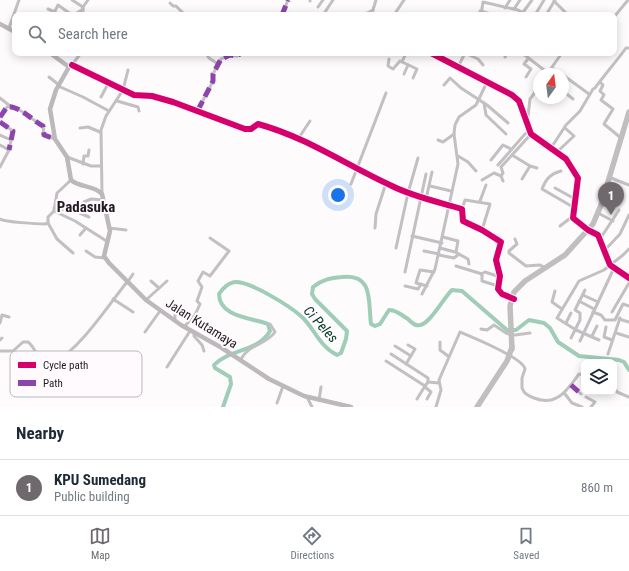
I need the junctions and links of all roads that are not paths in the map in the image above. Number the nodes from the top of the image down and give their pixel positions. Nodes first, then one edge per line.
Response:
1 (19, 0) edge
2 (72, 0) edge
3 (88, 0) edge
4 (288, 0) edge
5 (324, 0) edge
6 (334, 0) edge
7 (376, 0) edge
8 (404, 0) edge
9 (498, 0) edge
10 (510, 0) edge
11 (520, 0) edge
12 (532, 0) edge
13 (544, 0) edge
14 (554, 0) edge
15 (628, 0) edge
16 (483, 1) edge
17 (170, 3) dead end
18 (496, 6) junction
19 (83, 8) junction
20 (318, 8) dead end
21 (505, 8) junction
22 (48, 9) dead end
23 (514, 9) junction
24 (373, 10) joint
25 (15, 12) edge
26 (52, 12) edge
27 (55, 12) edge
28 (69, 12) edge
29 (77, 12) edge
30 (83, 12) edge
31 (182, 12) edge
32 (283, 12) edge
33 (325, 12) dead end
34 (369, 12) edge
35 (396, 12) edge
36 (481, 12) edge
37 (520, 12) edge
38 (525, 12) edge
39 (537, 12) edge
40 (548, 12) edge
41 (565, 12) edge
42 (617, 13) edge
43 (12, 20) edge
44 (0, 24) edge
45 (9, 28) junction
46 (12, 30) edge
47 (629, 48) edge
48 (55, 56) edge
49 (78, 56) edge
50 (208, 56) edge
51 (228, 56) edge
52 (405, 56) edge
53 (437, 56) edge
54 (464, 56) edge
55 (472, 56) edge
56 (525, 56) edge
57 (559, 56) edge
58 (390, 59) dead end
59 (528, 59) junction
60 (402, 62) junction
61 (218, 64) junction
62 (483, 64) dead end
63 (408, 65) junction
64 (70, 66) junction
65 (458, 67) junction
66 (540, 68) edge
67 (552, 68) edge
68 (128, 70) dead end
69 (404, 74) dead end
70 (48, 77) dead end
71 (413, 78) dead end
72 (526, 78) dead end
73 (569, 80) edge
74 (109, 82) junction
75 (487, 82) junction
76 (600, 82) junction
77 (59, 86) junction
78 (444, 86) dead end
79 (595, 88) junction
80 (123, 90) junction
81 (600, 91) junction
82 (386, 93) dead end
83 (589, 94) junction
84 (533, 95) edge
85 (569, 96) edge
86 (101, 97) dead end
87 (0, 98) edge
88 (573, 99) dead end
89 (478, 100) junction
90 (117, 101) junction
91 (484, 103) junction
92 (10, 106) junction
93 (198, 110) junction
94 (109, 111) junction
95 (139, 111) dead end
96 (629, 112) edge
97 (0, 117) edge
98 (310, 121) dead end
99 (0, 122) edge
100 (508, 124) dead end
101 (527, 125) junction
102 (80, 128) dead end
103 (564, 128) junction
104 (100, 132) junction
105 (530, 132) junction
106 (0, 134) edge
107 (454, 134) junction
108 (506, 134) dead end
109 (621, 138) junction
110 (55, 139) junction
111 (298, 139) junction
112 (11, 140) junction
113 (438, 140) dead end
114 (0, 145) edge
115 (551, 148) junction
116 (511, 149) junction
117 (8, 150) junction
118 (89, 150) dead end
119 (557, 152) junction
120 (512, 155) junction
121 (0, 156) edge
122 (458, 156) junction
123 (66, 157) junction
124 (418, 158) dead end
125 (5, 159) junction
126 (491, 160) dead end
127 (83, 164) junction
128 (498, 165) dead end
129 (101, 166) junction
130 (530, 166) junction
131 (0, 167) edge
132 (537, 168) dead end
133 (358, 169) junction
134 (476, 171) dead end
135 (561, 171) dead end
136 (432, 172) dead end
137 (426, 174) dead end
138 (501, 176) junction
139 (609, 177) junction
140 (522, 179) dead end
141 (71, 180) junction
142 (482, 180) dead end
143 (503, 181) dead end
144 (386, 183) junction
145 (351, 184) dead end
146 (486, 185) dead end
147 (629, 185) edge
148 (430, 186) junction
149 (555, 188) dead end
150 (451, 191) junction
151 (408, 193) junction
152 (102, 194) junction
153 (421, 197) junction
154 (426, 199) junction
155 (575, 199) junction
156 (104, 200) junction
157 (480, 201) junction
158 (84, 202) dead end
159 (448, 206) junction
160 (573, 207) junction
161 (54, 209) junction
162 (462, 209) junction
163 (619, 210) dead end
164 (598, 213) junction
165 (629, 215) edge
166 (573, 216) junction
167 (90, 217) dead end
168 (0, 219) edge
169 (613, 221) junction
170 (48, 223) junction
171 (560, 226) dead end
172 (86, 228) junction
173 (109, 228) junction
174 (375, 228) dead end
175 (126, 230) dead end
176 (482, 230) junction
177 (588, 230) junction
178 (80, 235) dead end
179 (412, 236) junction
180 (443, 237) junction
181 (210, 238) dead end
182 (515, 239) dead end
183 (600, 239) junction
184 (108, 242) junction
185 (442, 243) junction
186 (396, 248) dead end
187 (440, 248) junction
188 (629, 249) edge
189 (86, 251) dead end
190 (424, 251) dead end
191 (604, 252) junction
192 (73, 253) dead end
193 (457, 253) junction
194 (439, 254) junction
195 (105, 258) junction
196 (469, 264) dead end
197 (610, 265) junction
198 (456, 266) dead end
199 (546, 268) junction
200 (614, 268) junction
201 (405, 272) dead end
202 (434, 272) junction
203 (133, 274) dead end
204 (481, 274) junction
205 (500, 277) junction
206 (629, 278) edge
207 (151, 281) dead end
208 (167, 281) dead end
209 (127, 282) junction
210 (629, 283) edge
211 (420, 284) junction
212 (405, 286) dead end
213 (427, 286) junction
214 (498, 286) junction
215 (600, 286) dead end
216 (158, 288) junction
217 (604, 288) junction
218 (585, 290) dead end
219 (555, 292) dead end
220 (422, 294) dead end
221 (583, 295) junction
222 (113, 299) junction
223 (512, 299) junction
224 (146, 300) junction
225 (579, 302) junction
226 (598, 302) junction
227 (629, 306) edge
228 (562, 309) junction
229 (160, 311) junction
230 (175, 311) dead end
231 (594, 311) junction
232 (133, 312) dead end
233 (612, 312) dead end
234 (571, 313) dead end
235 (9, 317) dead end
236 (618, 319) junction
237 (175, 321) junction
238 (629, 322) edge
239 (0, 323) edge
240 (566, 323) junction
241 (270, 324) dead end
242 (597, 326) dead end
243 (184, 327) junction
244 (606, 327) dead end
245 (481, 329) dead end
246 (576, 330) junction
247 (145, 332) dead end
248 (192, 332) junction
249 (530, 333) dead end
250 (584, 333) junction
251 (616, 333) junction
252 (513, 334) junction
253 (592, 336) junction
254 (629, 337) edge
255 (571, 338) dead end
256 (599, 340) dead end
257 (612, 340) junction
258 (580, 341) dead end
259 (440, 342) dead end
260 (408, 345) dead end
261 (395, 346) dead end
262 (0, 351) edge
263 (35, 351) edge
264 (71, 351) edge
265 (204, 351) dead end
266 (511, 351) junction
267 (391, 354) dead end
268 (608, 354) dead end
269 (411, 356) junction
270 (448, 356) junction
271 (240, 359) junction
272 (386, 361) dead end
273 (406, 364) junction
274 (167, 368) dead end
275 (581, 374) edge
276 (428, 382) junction
277 (439, 383) junction
278 (571, 385) junction
279 (283, 386) junction
280 (425, 387) junction
281 (321, 388) dead end
282 (617, 392) edge
283 (565, 394) junction
284 (581, 394) dead end
285 (307, 397) junction
286 (586, 397) dead end
287 (629, 397) edge
288 (417, 399) dead end
289 (427, 399) dead end
290 (319, 400) junction
291 (277, 404) dead end
292 (312, 407) edge
293 (351, 407) edge
294 (436, 407) edge
295 (477, 407) edge
296 (582, 407) edge
297 (591, 407) edge

1 - 25 street
2 - 19 street
3 - 19 street
4 - 32 street
5 - 20 street
6 - 33 street
7 - 24 street
8 - 35 street
9 - 18 street
10 - 21 street
11 - 23 street
12 - 38 street
13 - 39 street
14 - 40 street
14 - 41 street
15 - 42 street
16 - 18 street
16 - 36 street
17 - 31 street
18 - 21 street
19 - 29 street
19 - 30 street
21 - 23 street
22 - 26 street
23 - 37 street
24 - 34 street
27 - 28 street
43 - 45 street
44 - 45 main road
45 - 46 main road
47 - 76 street
48 - 64 main road
49 - 64 street
50 - 61 street
51 - 61 street
52 - 60 street
53 - 65 street
54 - 65 street
55 - 62 street
56 - 59 street
57 - 67 street
58 - 60 street
59 - 66 street
59 - 72 street
60 - 63 street
61 - 93 street
63 - 69 street
63 - 71 street
64 - 74 street
64 - 77 main road
65 - 75 street
68 - 80 street
70 - 77 street
73 - 83 street
74 - 80 street
74 - 86 street
75 - 89 street
75 - 101 street
76 - 79 street
76 - 81 street
77 - 94 street
77 - 110 main road
78 - 89 street
79 - 81 street
79 - 83 street
80 - 90 street
80 - 93 street
81 - 109 street
82 - 133 street
83 - 103 street
84 - 101 street
85 - 88 street
87 - 92 street
89 - 91 street
89 - 107 street
90 - 94 street
90 - 95 street
91 - 100 street
91 - 108 street
92 - 97 street
92 - 110 street
93 - 111 street
94 - 104 street
96 - 109 highway
98 - 111 street
99 - 112 street
101 - 105 street
102 - 104 street
103 - 115 street
103 - 119 street
104 - 129 street
105 - 115 street
105 - 116 street
105 - 120 street
106 - 112 street
107 - 113 street
107 - 122 street
109 - 139 highway
110 - 123 main road
111 - 133 street
112 - 117 street
114 - 117 street
115 - 119 street
116 - 126 street
116 - 128 street
117 - 125 street
118 - 127 street
119 - 155 street
120 - 130 street
120 - 138 street
121 - 125 street
122 - 134 street
122 - 150 street
123 - 127 street
123 - 141 main road
124 - 151 street
125 - 131 street
127 - 129 street
129 - 152 street
130 - 132 street
130 - 140 street
133 - 144 street
133 - 145 street
135 - 160 street
136 - 148 street
137 - 153 street
138 - 142 street
138 - 143 street
139 - 147 street
139 - 164 highway
141 - 152 main road
141 - 161 street
144 - 151 street
144 - 174 street
146 - 157 street
148 - 150 street
148 - 154 street
149 - 155 street
150 - 159 street
151 - 153 street
151 - 186 street
152 - 156 main road
153 - 154 street
153 - 179 street
154 - 159 street
155 - 160 street
156 - 158 street
156 - 173 main road
157 - 162 street
157 - 176 street
159 - 162 street
159 - 180 street
160 - 166 street
161 - 167 street
161 - 170 street
161 - 172 street
162 - 176 street
163 - 169 street
164 - 169 street
164 - 177 highway
165 - 191 street
166 - 171 street
166 - 177 street
168 - 170 street
169 - 183 street
170 - 192 street
172 - 178 street
172 - 184 street
173 - 175 street
173 - 184 main road
176 - 205 street
177 - 183 street
177 - 199 highway
179 - 185 street
179 - 201 street
180 - 185 street
180 - 193 street
181 - 243 street
182 - 199 street
183 - 191 street
184 - 195 main road
185 - 187 street
187 - 193 street
187 - 194 street
188 - 197 street
189 - 195 street
190 - 194 street
191 - 197 street
193 - 194 street
193 - 196 street
194 - 202 street
195 - 209 main road, Jalan Kutamaya
197 - 200 street
197 - 228 street
198 - 204 street
199 - 223 highway
200 - 206 street
200 - 217 street
202 - 211 street
202 - 213 street
203 - 209 street
204 - 205 street
204 - 214 street
205 - 214 street
207 - 216 street
208 - 216 street
209 - 222 street
209 - 224 main road, Jalan Kutamaya
210 - 233 street
211 - 212 street
211 - 213 street
213 - 220 street
214 - 223 street
215 - 217 street
216 - 224 street
217 - 226 street
218 - 221 street
219 - 228 street
221 - 225 street
221 - 226 street
222 - 232 street
222 - 264 street
223 - 252 highway
224 - 229 main road, Jalan Kutamaya
225 - 231 street
225 - 246 street
226 - 231 street
227 - 236 street
228 - 240 street
229 - 237 main road, Jalan Kutamaya
229 - 247 street
230 - 237 street
231 - 236 street
231 - 250 street
234 - 240 street
235 - 239 street
236 - 238 street
236 - 251 street
237 - 243 main road, Jalan Kutamaya
240 - 246 street
241 - 271 street
242 - 253 street
243 - 248 main road, Jalan Kutamaya
244 - 257 street
245 - 252 street
246 - 250 street
246 - 255 street
248 - 265 street
248 - 271 main road, Jalan Kutamaya
248 - 274 street
249 - 252 street
250 - 253 street
250 - 258 street
251 - 254 street
251 - 257 street
252 - 266 highway
253 - 256 street
257 - 268 street
259 - 270 street
260 - 269 street
261 - 269 street
262 - 263 street
266 - 270 street
266 - 283 street
266 - 295 highway
267 - 273 street
269 - 273 street
270 - 277 street
271 - 279 main road, Jalan Kutamaya
272 - 280 street
273 - 276 street
275 - 278 street
276 - 277 street
276 - 280 street
277 - 294 street
278 - 283 street
278 - 284 street
279 - 285 main road, Jalan Kutamaya
279 - 291 street
280 - 288 street
280 - 289 street
281 - 290 street
282 - 287 street
283 - 296 street
285 - 290 main road, Jalan Kutamaya
285 - 292 street
286 - 297 street
290 - 293 main road, Jalan Kutamaya

